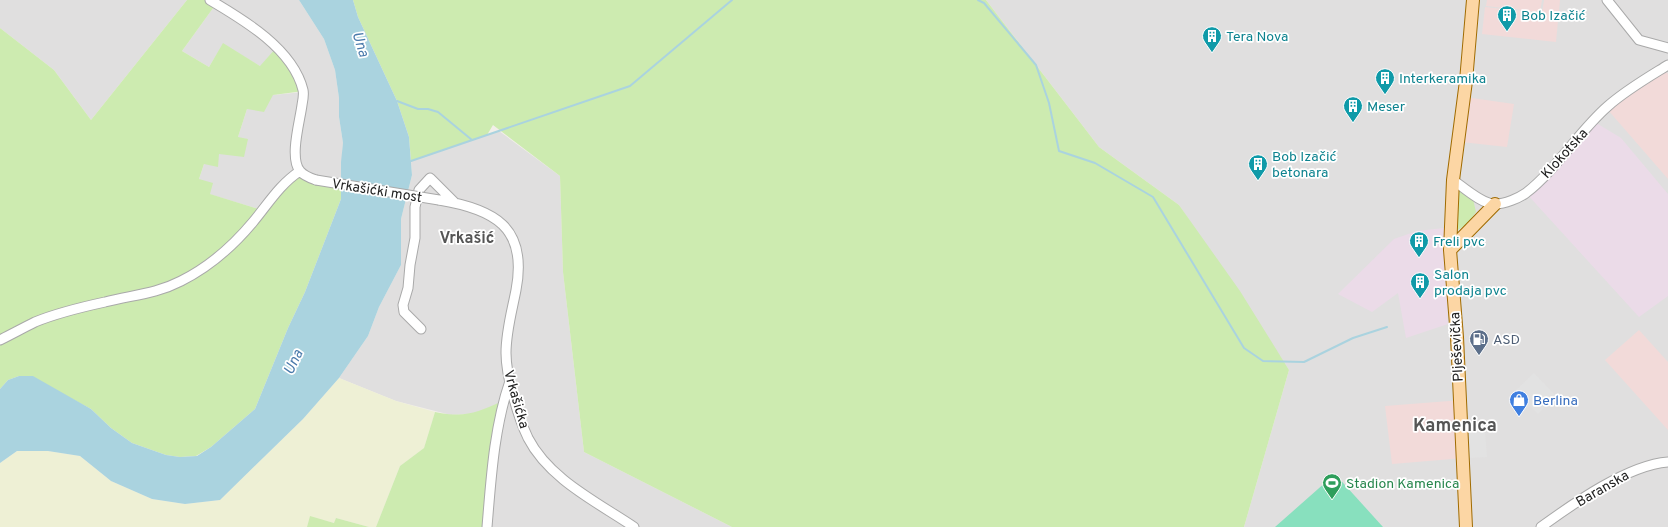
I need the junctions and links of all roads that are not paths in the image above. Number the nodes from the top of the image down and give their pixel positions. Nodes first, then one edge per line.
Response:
1 (210, 0) edge
2 (1473, 0) edge
3 (1607, 0) edge
4 (1668, 48) edge
5 (1668, 65) edge
6 (300, 172) junction
7 (1454, 180) junction
8 (438, 200) joint
9 (456, 203) junction
10 (1495, 204) junction
11 (1450, 250) junction
12 (421, 329) dead end
13 (0, 340) edge
14 (510, 381) junction
15 (1668, 462) edge
16 (487, 527) edge
17 (634, 527) edge
18 (1466, 527) edge
19 (1542, 527) edge

1 - 6 street
2 - 7 main road, Plješevička
3 - 4 street
5 - 10 street, Klokotska
6 - 8 street, Vrkašićki most, bridge
6 - 13 street
7 - 10 street
7 - 11 main road, Plješevička
8 - 9 street, Vrkašićka
9 - 12 street
9 - 14 street, Vrkašićka
10 - 11 main road
11 - 18 main road, Plješevička
14 - 16 street
14 - 17 street, Vrkašićka
15 - 19 street, Baranska

